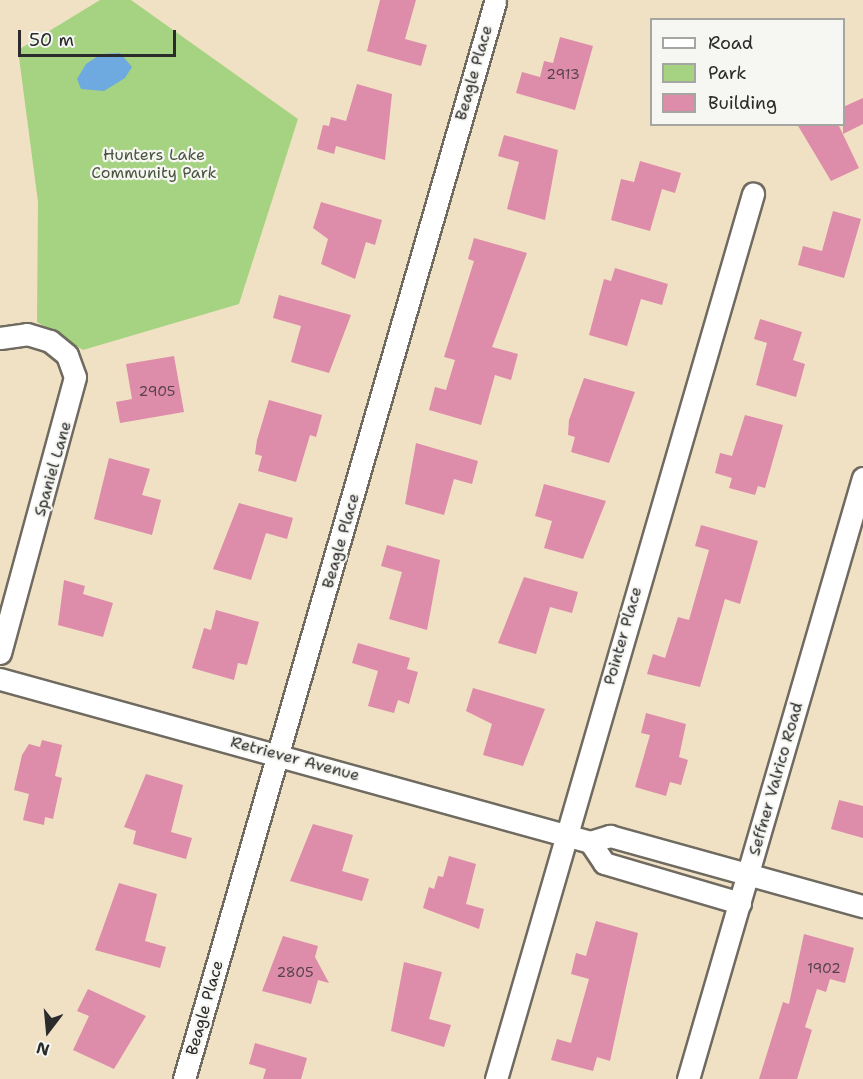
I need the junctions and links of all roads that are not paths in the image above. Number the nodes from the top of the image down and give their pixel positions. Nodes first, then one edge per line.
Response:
1 (495, 2) dead end
2 (753, 194) dead end
3 (0, 338) edge
4 (863, 478) edge
5 (0, 653) edge
6 (0, 680) edge
7 (280, 755) junction
8 (565, 835) junction
9 (590, 842) junction
10 (748, 874) junction
11 (740, 903) junction
12 (863, 906) edge
13 (184, 1079) edge
14 (496, 1079) edge
15 (688, 1079) edge

1 - 7 street, Beagle Place
2 - 8 street, Pointer Place
3 - 5 street, Spaniel Lane
4 - 10 street, Seffner Valrico Road
6 - 7 street, Retriever Avenue
7 - 8 street, Retriever Avenue
7 - 13 street, Beagle Place
8 - 9 street, Retriever Avenue
8 - 14 street, Pointer Place
9 - 10 street, Retriever Avenue
9 - 11 street
10 - 11 street, Seffner Valrico Road
10 - 12 street, Retriever Avenue
11 - 15 street, Seffner Valrico Road

